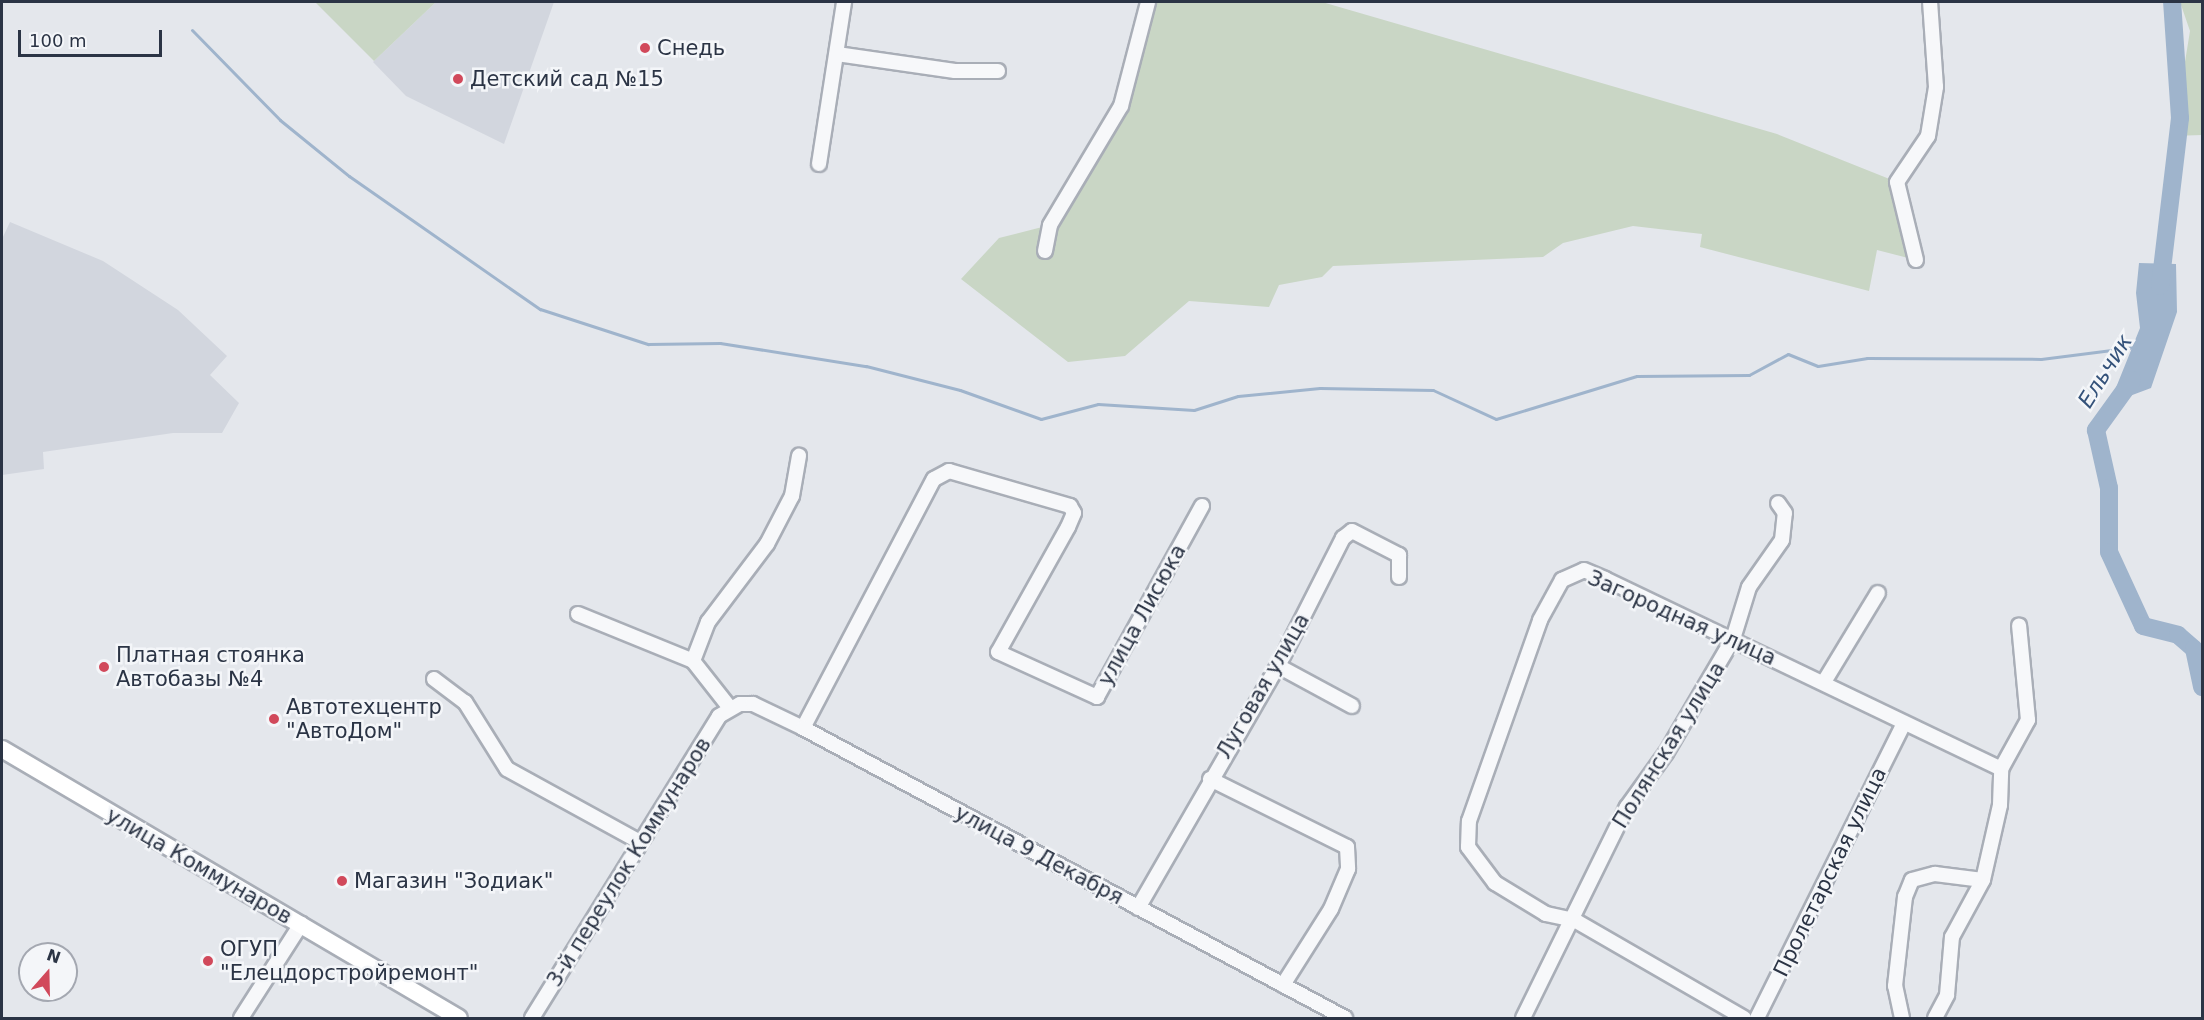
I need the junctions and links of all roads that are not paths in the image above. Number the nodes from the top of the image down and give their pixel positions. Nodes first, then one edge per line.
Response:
1 (844, 2) edge
2 (1148, 2) edge
3 (1930, 2) edge
4 (837, 54) junction
5 (999, 71) dead end
6 (819, 164) dead end
7 (1045, 251) dead end
8 (1916, 260) dead end
9 (799, 456) dead end
10 (1778, 503) dead end
11 (1202, 506) dead end
12 (1398, 577) dead end
13 (1878, 593) dead end
14 (578, 614) dead end
15 (2019, 625) dead end
16 (1733, 639) junction
17 (693, 661) junction
18 (1278, 666) junction
19 (434, 679) dead end
20 (1824, 682) junction
21 (1352, 706) dead end
22 (730, 708) junction
23 (1903, 725) junction
24 (803, 728) junction
25 (2, 749) edge
26 (2001, 769) junction
27 (1210, 779) junction
28 (640, 842) junction
29 (1983, 880) junction
30 (1138, 908) junction
31 (1574, 920) junction
32 (301, 924) junction
33 (1283, 985) junction
34 (241, 1018) edge
35 (459, 1018) edge
36 (532, 1018) edge
37 (1345, 1018) edge
38 (1523, 1018) edge
39 (1744, 1018) edge
40 (1757, 1018) edge
41 (1902, 1018) edge
42 (1935, 1018) edge

1 - 4 street
2 - 7 street
3 - 8 street
4 - 5 street
4 - 6 street
9 - 17 street
10 - 16 street, Полянская улица
11 - 24 street, улица Лисюка
12 - 18 street, Луговая улица
13 - 20 street
14 - 17 street
15 - 26 street
16 - 20 street, Загородная улица
16 - 31 street, Полянская улица
16 - 31 street, Загородная улица
17 - 22 street
18 - 21 street
18 - 27 street, Луговая улица
19 - 28 street
20 - 23 street, Загородная улица
22 - 24 street, улица 9 Декабря
22 - 28 street, 3-й переулок Коммунаров
23 - 26 street, Загородная улица
23 - 40 street, Пролетарская улица
24 - 30 street, улица 9 Декабря
25 - 32 main road, улица Коммунаров
26 - 29 street
27 - 30 street, Луговая улица
27 - 33 street
28 - 36 street, 3-й переулок Коммунаров
29 - 41 street
29 - 42 street
30 - 33 street, улица 9 Декабря
31 - 38 street, Полянская улица
31 - 39 street
32 - 34 street
32 - 35 main road, улица Коммунаров
33 - 37 street, улица 9 Декабря

